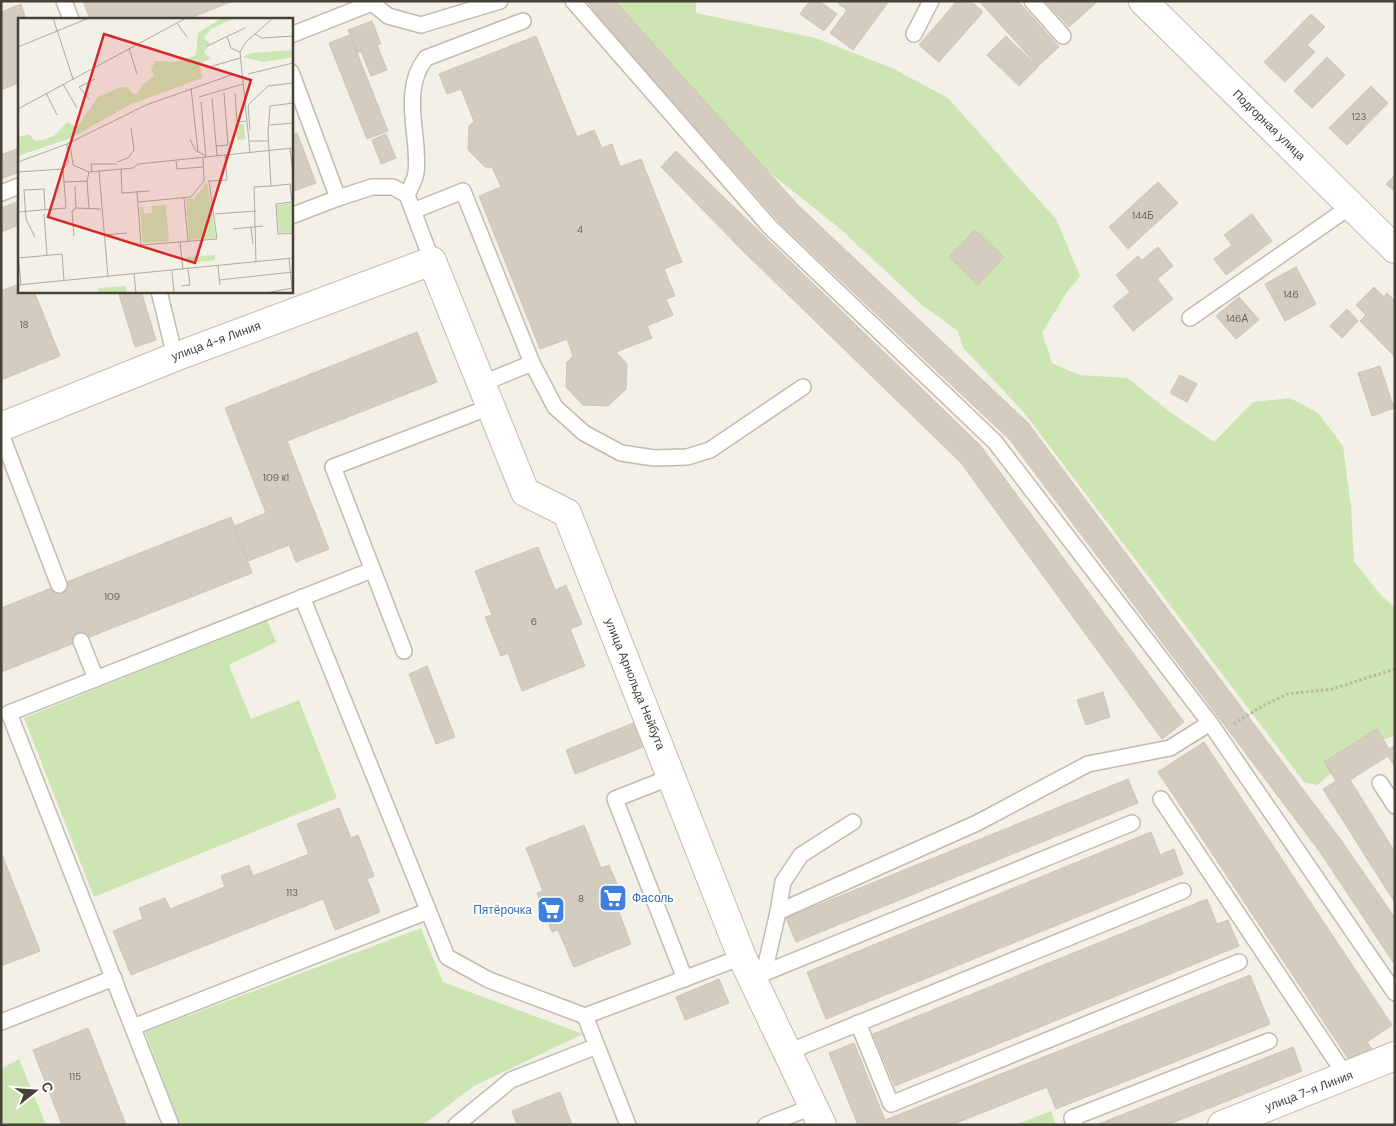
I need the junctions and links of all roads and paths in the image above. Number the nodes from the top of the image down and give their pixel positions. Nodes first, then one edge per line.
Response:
1 (64, 1) edge
2 (500, 1) edge
3 (573, 1) edge
4 (930, 1) edge
5 (1032, 1) edge
6 (1143, 1) edge
7 (371, 2) edge
8 (71, 18) edge
9 (523, 21) dead end
10 (914, 34) dead end
11 (292, 35) edge
12 (1063, 36) dead end
13 (292, 75) edge
14 (18, 186) edge
15 (1, 193) edge
16 (407, 195) junction
17 (338, 198) junction
18 (1351, 206) junction
19 (413, 211) junction
20 (292, 216) edge
21 (1395, 249) edge
22 (432, 261) junction
23 (159, 292) edge
24 (1190, 318) dead end
25 (175, 356) junction
26 (532, 363) junction
27 (804, 387) dead end
28 (486, 395) junction
29 (1, 426) edge
30 (1, 434) edge
31 (372, 570) junction
32 (59, 585) dead end
33 (302, 598) junction
34 (81, 640) dead end
35 (404, 651) dead end
36 (1395, 669) edge
37 (96, 678) junction
38 (1214, 728) junction
39 (671, 777) junction
40 (1380, 783) dead end
41 (1161, 799) dead end
42 (1395, 806) edge
43 (853, 822) dead end
44 (1132, 824) dead end
45 (1184, 891) dead end
46 (428, 911) junction
47 (778, 912) junction
48 (1239, 962) dead end
49 (753, 969) junction
50 (114, 978) junction
51 (685, 978) junction
52 (1395, 992) edge
53 (585, 1016) junction
54 (1, 1022) edge
55 (858, 1023) junction
56 (133, 1027) junction
57 (1269, 1041) dead end
58 (597, 1046) junction
59 (788, 1052) junction
60 (1395, 1056) edge
61 (1346, 1076) junction
62 (818, 1115) edge
63 (171, 1125) edge
64 (456, 1125) edge
65 (628, 1125) edge
66 (766, 1125) edge
67 (1075, 1125) edge
68 (1222, 1125) edge

1 - 8 lane
2 - 7 lane
3 - 38 lane
4 - 10 lane
5 - 12 lane
6 - 18 street, Подгорная улица
7 - 11 lane
9 - 16 lane
13 - 17 lane
14 - 15 lane
16 - 17 lane
16 - 19 lane
17 - 20 lane
18 - 21 street, Подгорная улица
18 - 24 lane
19 - 22 lane
19 - 26 lane
22 - 25 street, улица 4-я Линия
22 - 28 street, улица Арнольда Нейбута
23 - 25 lane
25 - 29 street, улица 4-я Линия
26 - 27 lane
26 - 28 lane
28 - 31 lane
28 - 39 street, улица Арнольда Нейбута
30 - 32 lane
31 - 33 lane
31 - 35 lane
33 - 37 lane
33 - 46 lane
34 - 37 lane
36 - 38 path
37 - 50 lane
38 - 47 lane
38 - 52 lane
39 - 49 street, улица Арнольда Нейбута
39 - 51 lane
40 - 42 lane
41 - 61 lane
43 - 47 lane
44 - 49 lane
45 - 55 lane
46 - 53 lane
46 - 56 lane
47 - 49 lane
48 - 55 lane
49 - 51 lane
49 - 59 street, улица Арнольда Нейбута
50 - 54 lane
50 - 56 lane
51 - 53 lane
53 - 58 lane
55 - 59 lane
56 - 63 lane
57 - 67 lane
58 - 64 lane
58 - 65 lane
59 - 62 street, улица Арнольда Нейбута
60 - 61 street, улица 7-я Линия
61 - 68 street, улица 7-я Линия
62 - 66 lane

